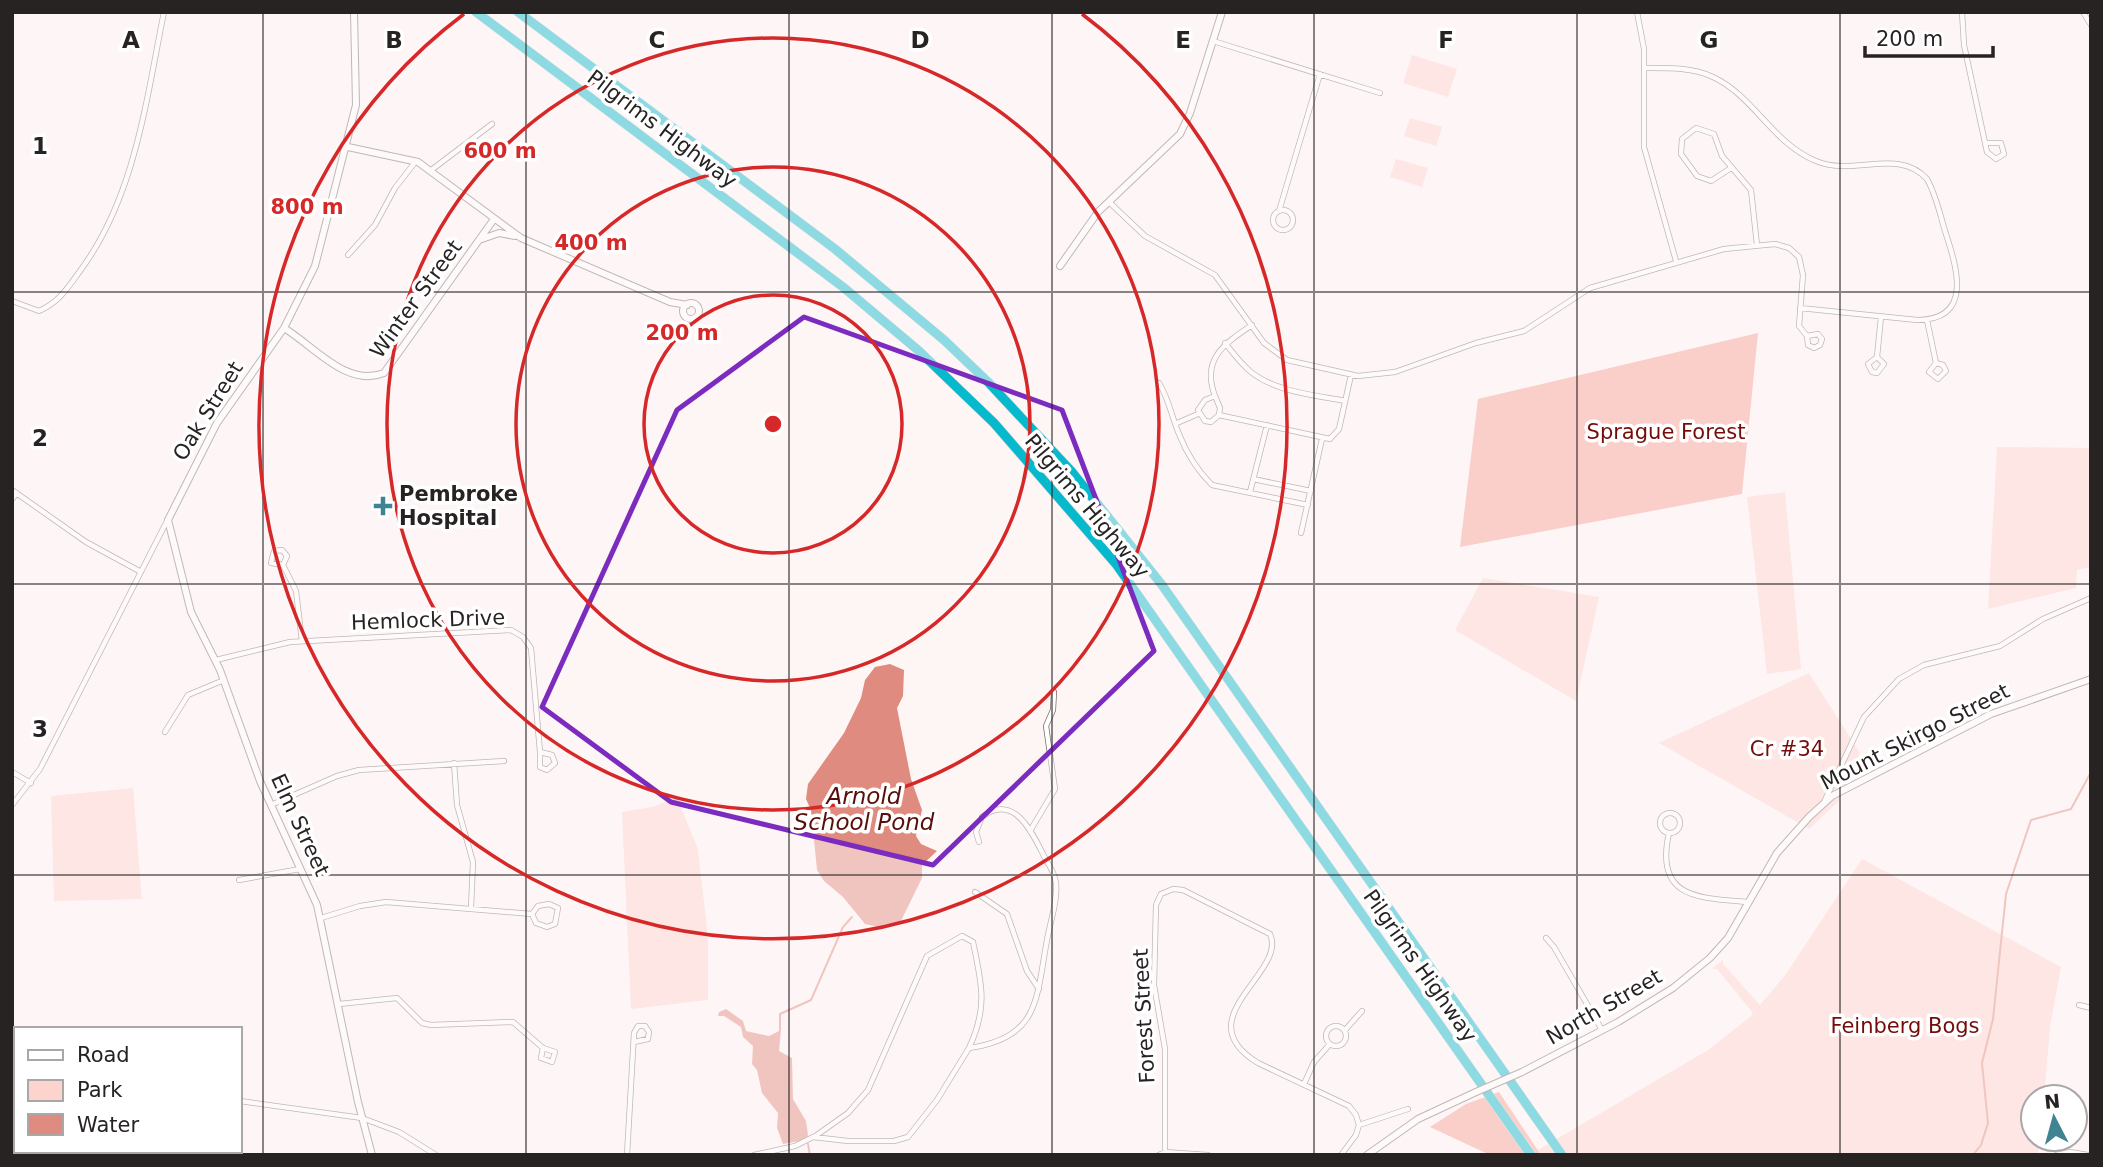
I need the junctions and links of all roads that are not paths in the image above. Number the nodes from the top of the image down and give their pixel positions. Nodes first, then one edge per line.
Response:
1 (164, 12) edge
2 (354, 12) edge
3 (476, 12) edge
4 (517, 12) edge
5 (1222, 12) edge
6 (1637, 12) edge
7 (1962, 12) edge
8 (2083, 12) edge
9 (2091, 25) edge
10 (1212, 41) junction
11 (1644, 68) junction
12 (1320, 74) junction
13 (1380, 93) dead end
14 (492, 124) dead end
15 (1985, 143) junction
16 (348, 147) junction
17 (416, 160) junction
18 (1731, 168) junction
19 (430, 171) junction
20 (1109, 202) junction
21 (1279, 211) junction
22 (494, 219) junction
23 (522, 238) junction
24 (481, 240) junction
25 (1757, 245) junction
26 (348, 256) dead end
27 (1676, 261) junction
28 (1060, 266) dead end
29 (12, 301) edge
30 (670, 302) junction
31 (687, 305) junction
32 (1800, 308) junction
33 (684, 314) junction
34 (1881, 317) junction
35 (1927, 320) junction
36 (1252, 325) junction
37 (284, 328) junction
38 (1807, 336) dead end
39 (1225, 344) junction
40 (1877, 357) dead end
41 (1936, 363) dead end
42 (1351, 375) junction
43 (1159, 383) dead end
44 (1215, 397) junction
45 (1345, 401) junction
46 (1198, 414) junction
47 (1219, 415) junction
48 (1177, 423) junction
49 (1267, 425) junction
50 (1322, 439) junction
51 (1254, 479) junction
52 (1311, 491) junction
53 (14, 492) edge
54 (1250, 492) junction
55 (12, 499) edge
56 (1308, 505) junction
57 (168, 520) junction
58 (1301, 533) dead end
59 (283, 565) dead end
60 (141, 572) junction
61 (2091, 598) edge
62 (302, 641) junction
63 (216, 660) junction
64 (2091, 679) edge
65 (225, 680) junction
66 (1054, 692) dead end
67 (165, 732) dead end
68 (540, 752) junction
69 (504, 761) dead end
70 (454, 763) junction
71 (12, 772) edge
72 (31, 783) junction
73 (1825, 801) junction
74 (12, 806) edge
75 (271, 806) junction
76 (1801, 825) joint
77 (1030, 831) junction
78 (1669, 833) junction
79 (979, 842) dead end
80 (301, 869) junction
81 (239, 880) dead end
82 (975, 892) dead end
83 (1748, 902) junction
84 (471, 908) junction
85 (532, 914) junction
86 (321, 918) junction
87 (1546, 939) dead end
88 (1040, 989) junction
89 (339, 1004) junction
90 (2079, 1005) dead end
91 (2091, 1008) edge
92 (1362, 1012) dead end
93 (1345, 1030) junction
94 (1602, 1031) junction
95 (634, 1042) dead end
96 (1330, 1043) junction
97 (543, 1048) dead end
98 (969, 1048) junction
99 (1304, 1084) junction
100 (242, 1101) edge
101 (1408, 1109) dead end
102 (362, 1118) junction
103 (1359, 1125) junction
104 (813, 1137) junction
105 (1166, 1154) edge
106 (372, 1155) edge
107 (436, 1155) edge
108 (627, 1155) edge
109 (754, 1155) edge
110 (1159, 1155) edge
111 (1208, 1155) edge
112 (1341, 1155) edge
113 (1367, 1155) edge
114 (1531, 1155) edge
115 (1562, 1155) edge
116 (2056, 1155) edge
117 (2088, 1155) edge

1 - 29 street
2 - 16 street, Oak Street
3 - 114 highway, Pilgrims Highway
4 - 115 highway, Pilgrims Highway
5 - 10 street
6 - 11 street
7 - 15 street
8 - 9 street
10 - 12 street
10 - 20 street
11 - 27 street
11 - 35 street
12 - 13 street
12 - 21 street
14 - 19 street
15 - 15 street
16 - 17 street
16 - 37 street, Oak Street
17 - 19 street
17 - 26 street
18 - 18 street
18 - 25 street
19 - 22 street
20 - 28 street
20 - 36 street
21 - 21 street
22 - 23 street
22 - 24 street, Winter Street
23 - 24 street
23 - 30 street
24 - 37 street, Winter Street
25 - 27 street
25 - 32 street
27 - 42 street
30 - 31 street
30 - 33 street
31 - 33 street
31 - 33 street
32 - 34 street
32 - 38 street
34 - 35 street
34 - 40 street
35 - 41 street
36 - 39 street
36 - 42 street
37 - 57 street, Oak Street
39 - 44 street
39 - 45 street
42 - 45 street
43 - 48 street
44 - 46 street
44 - 47 street
45 - 50 street
46 - 47 street
46 - 48 street
47 - 49 street
48 - 54 street
49 - 50 street
49 - 51 street
50 - 52 street
51 - 52 street
51 - 54 street
52 - 56 street
53 - 55 street
53 - 60 street
54 - 56 street
56 - 58 street
57 - 60 street, Oak Street
57 - 63 street, Elm Street
59 - 62 street
60 - 72 street, Oak Street
61 - 73 street
62 - 63 street, Hemlock Drive
62 - 68 street, Hemlock Drive
63 - 65 street, Elm Street
64 - 73 street, Mount Skirgo Street
65 - 67 street
65 - 75 street, Elm Street
66 - 77 street
68 - 68 street, Hemlock Drive
69 - 70 street
70 - 75 street
70 - 84 street
71 - 72 street
72 - 74 street, Oak Street
73 - 76 street, Mount Skirgo Street
75 - 80 street, Elm Street
76 - 83 street, North Street
77 - 79 street
77 - 88 street
78 - 78 street
78 - 83 street
80 - 81 street
80 - 86 street, Elm Street
82 - 88 street
83 - 94 street, North Street
84 - 85 street
84 - 86 street
85 - 85 street
86 - 89 street, Elm Street
87 - 94 street
88 - 98 street
89 - 97 street
89 - 102 street, Elm Street
90 - 91 street
92 - 93 street
93 - 96 street
93 - 96 street
94 - 113 street, North Street, bridge
95 - 108 street
96 - 99 street
98 - 104 street
98 - 104 street
99 - 103 street, Forest Street
99 - 105 street, Forest Street
100 - 102 street
101 - 103 street
102 - 106 street, Elm Street
102 - 107 street
103 - 112 street
104 - 109 street
105 - 110 street
105 - 111 street
116 - 117 street

